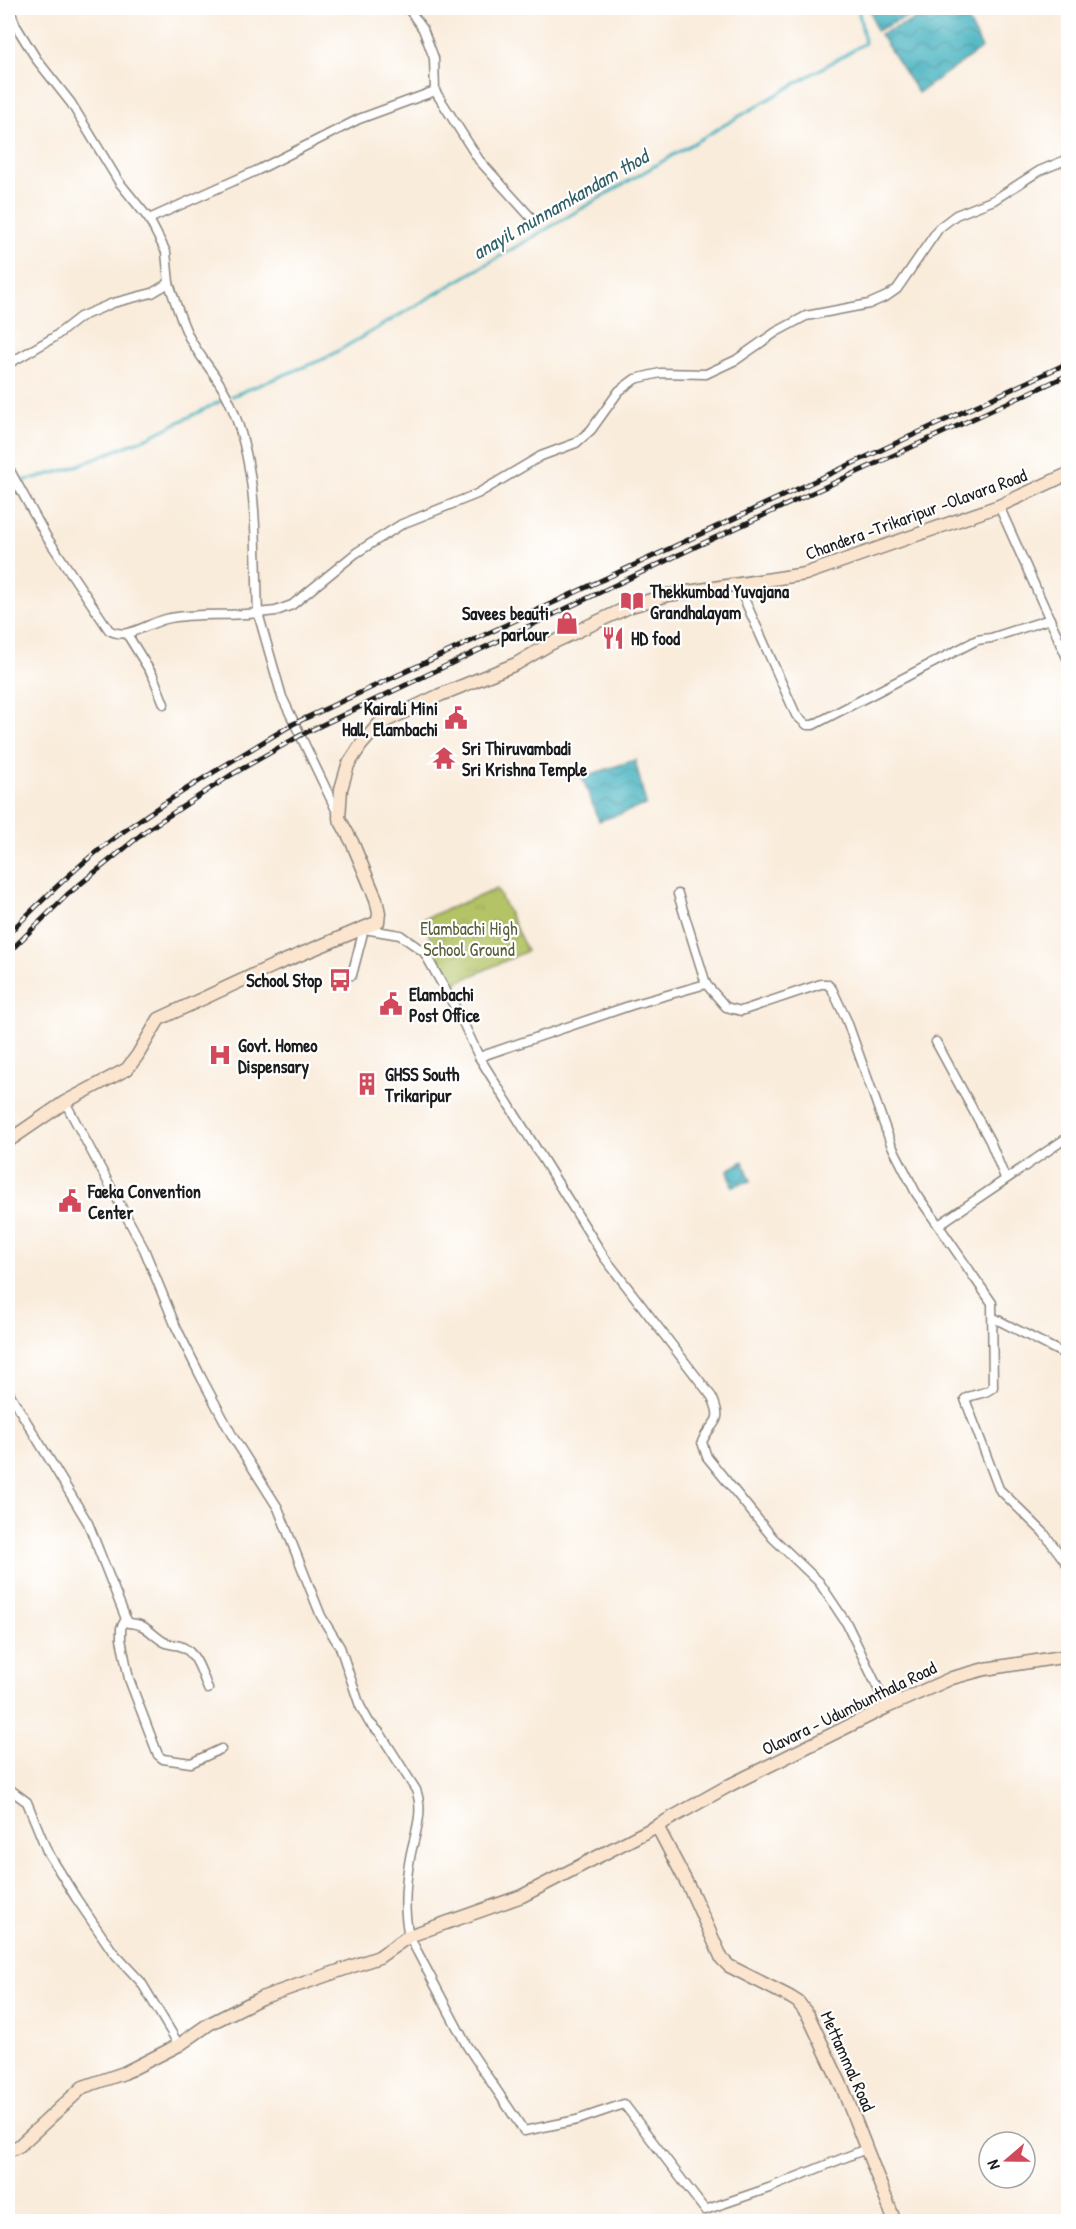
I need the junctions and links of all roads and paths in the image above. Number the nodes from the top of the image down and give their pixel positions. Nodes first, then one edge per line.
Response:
1 (9, 8) edge
2 (408, 8) edge
3 (435, 91) junction
4 (1068, 159) edge
5 (149, 219) junction
6 (536, 222) dead end
7 (170, 283) junction
8 (8, 364) edge
9 (8, 467) edge
10 (1068, 474) edge
11 (999, 506) junction
12 (738, 585) junction
13 (258, 613) junction
14 (1050, 618) junction
15 (127, 634) junction
16 (1068, 660) edge
17 (164, 704) dead end
18 (339, 818) junction
19 (678, 894) dead end
20 (364, 929) junction
21 (352, 975) dead end
22 (706, 984) junction
23 (936, 1042) dead end
24 (479, 1057) junction
25 (65, 1102) junction
26 (1068, 1137) edge
27 (8, 1141) edge
28 (1005, 1178) junction
29 (940, 1224) junction
30 (994, 1318) junction
31 (1068, 1356) edge
32 (8, 1391) edge
33 (1068, 1565) edge
34 (126, 1619) junction
35 (1068, 1656) edge
36 (208, 1689) dead end
37 (887, 1707) junction
38 (221, 1749) dead end
39 (8, 1788) edge
40 (657, 1826) junction
41 (409, 1936) junction
42 (179, 2045) junction
43 (866, 2149) junction
44 (8, 2151) edge
45 (895, 2222) edge

1 - 5 street
2 - 3 street
3 - 5 street
3 - 6 street
4 - 13 street
5 - 7 street
7 - 8 street
7 - 13 street
9 - 15 street
10 - 11 main road, Chandera -Trikaripur -Olavara Road
11 - 12 main road, Chandera -Trikaripur -Olavara Road
11 - 14 street
12 - 14 street
12 - 18 main road, Chandera -Trikaripur -Olavara Road
13 - 15 street
13 - 18 street
14 - 16 street
15 - 17 street
18 - 20 main road, Chandera -Trikaripur -Olavara Road
19 - 22 street
20 - 21 street
20 - 24 street
20 - 25 main road
22 - 24 street
22 - 29 street
23 - 28 street
24 - 37 street
25 - 27 main road
25 - 41 street
26 - 28 street
28 - 29 street
29 - 30 street
30 - 31 street
30 - 33 street
32 - 34 street
34 - 36 street
34 - 38 street
35 - 37 main road, Olavara - Udumbunthala Road
37 - 40 main road, Olavara - Udumbunthala Road
39 - 42 street
40 - 41 main road, Olavara - Udumbunthala Road
40 - 43 main road, Mettammal Road
41 - 42 main road, Olavara - Udumbunthala Road
41 - 43 street
42 - 44 main road, Olavara - Udumbunthala Road
43 - 45 main road, Mettammal Road

